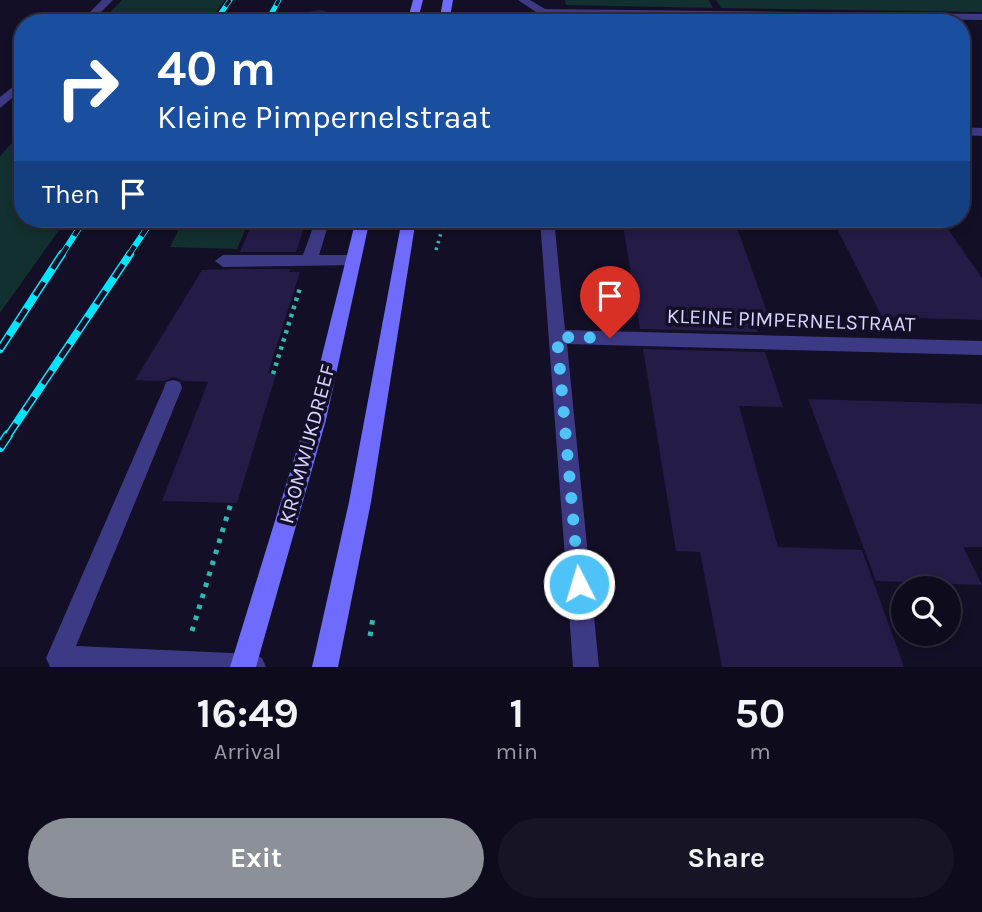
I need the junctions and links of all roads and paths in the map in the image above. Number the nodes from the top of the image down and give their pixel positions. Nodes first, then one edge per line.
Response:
1 (108, 0) edge
2 (523, 0) edge
3 (543, 12) junction
4 (93, 14) edge
5 (540, 14) edge
6 (800, 14) edge
7 (14, 91) edge
8 (0, 104) edge
9 (320, 228) edge
10 (360, 228) edge
11 (407, 228) edge
12 (548, 228) edge
13 (223, 261) dead end
14 (309, 261) junction
15 (352, 261) junction
16 (557, 337) junction
17 (982, 348) edge
18 (273, 374) dead end
19 (173, 388) dead end
20 (232, 503) dead end
21 (182, 662) junction
22 (247, 667) edge
23 (324, 667) edge
24 (586, 667) edge

1 - 4 street
2 - 3 street
3 - 5 street
3 - 6 street
7 - 8 street
9 - 14 street
10 - 15 main road, KROMWIJKDREEF
11 - 23 main road
12 - 16 street
13 - 14 street
14 - 15 street
14 - 18 path
15 - 22 main road, KROMWIJKDREEF
16 - 17 street, KLEINE PIMPERNELSTRAAT
16 - 24 street
19 - 21 street
20 - 21 path
21 - 22 street

